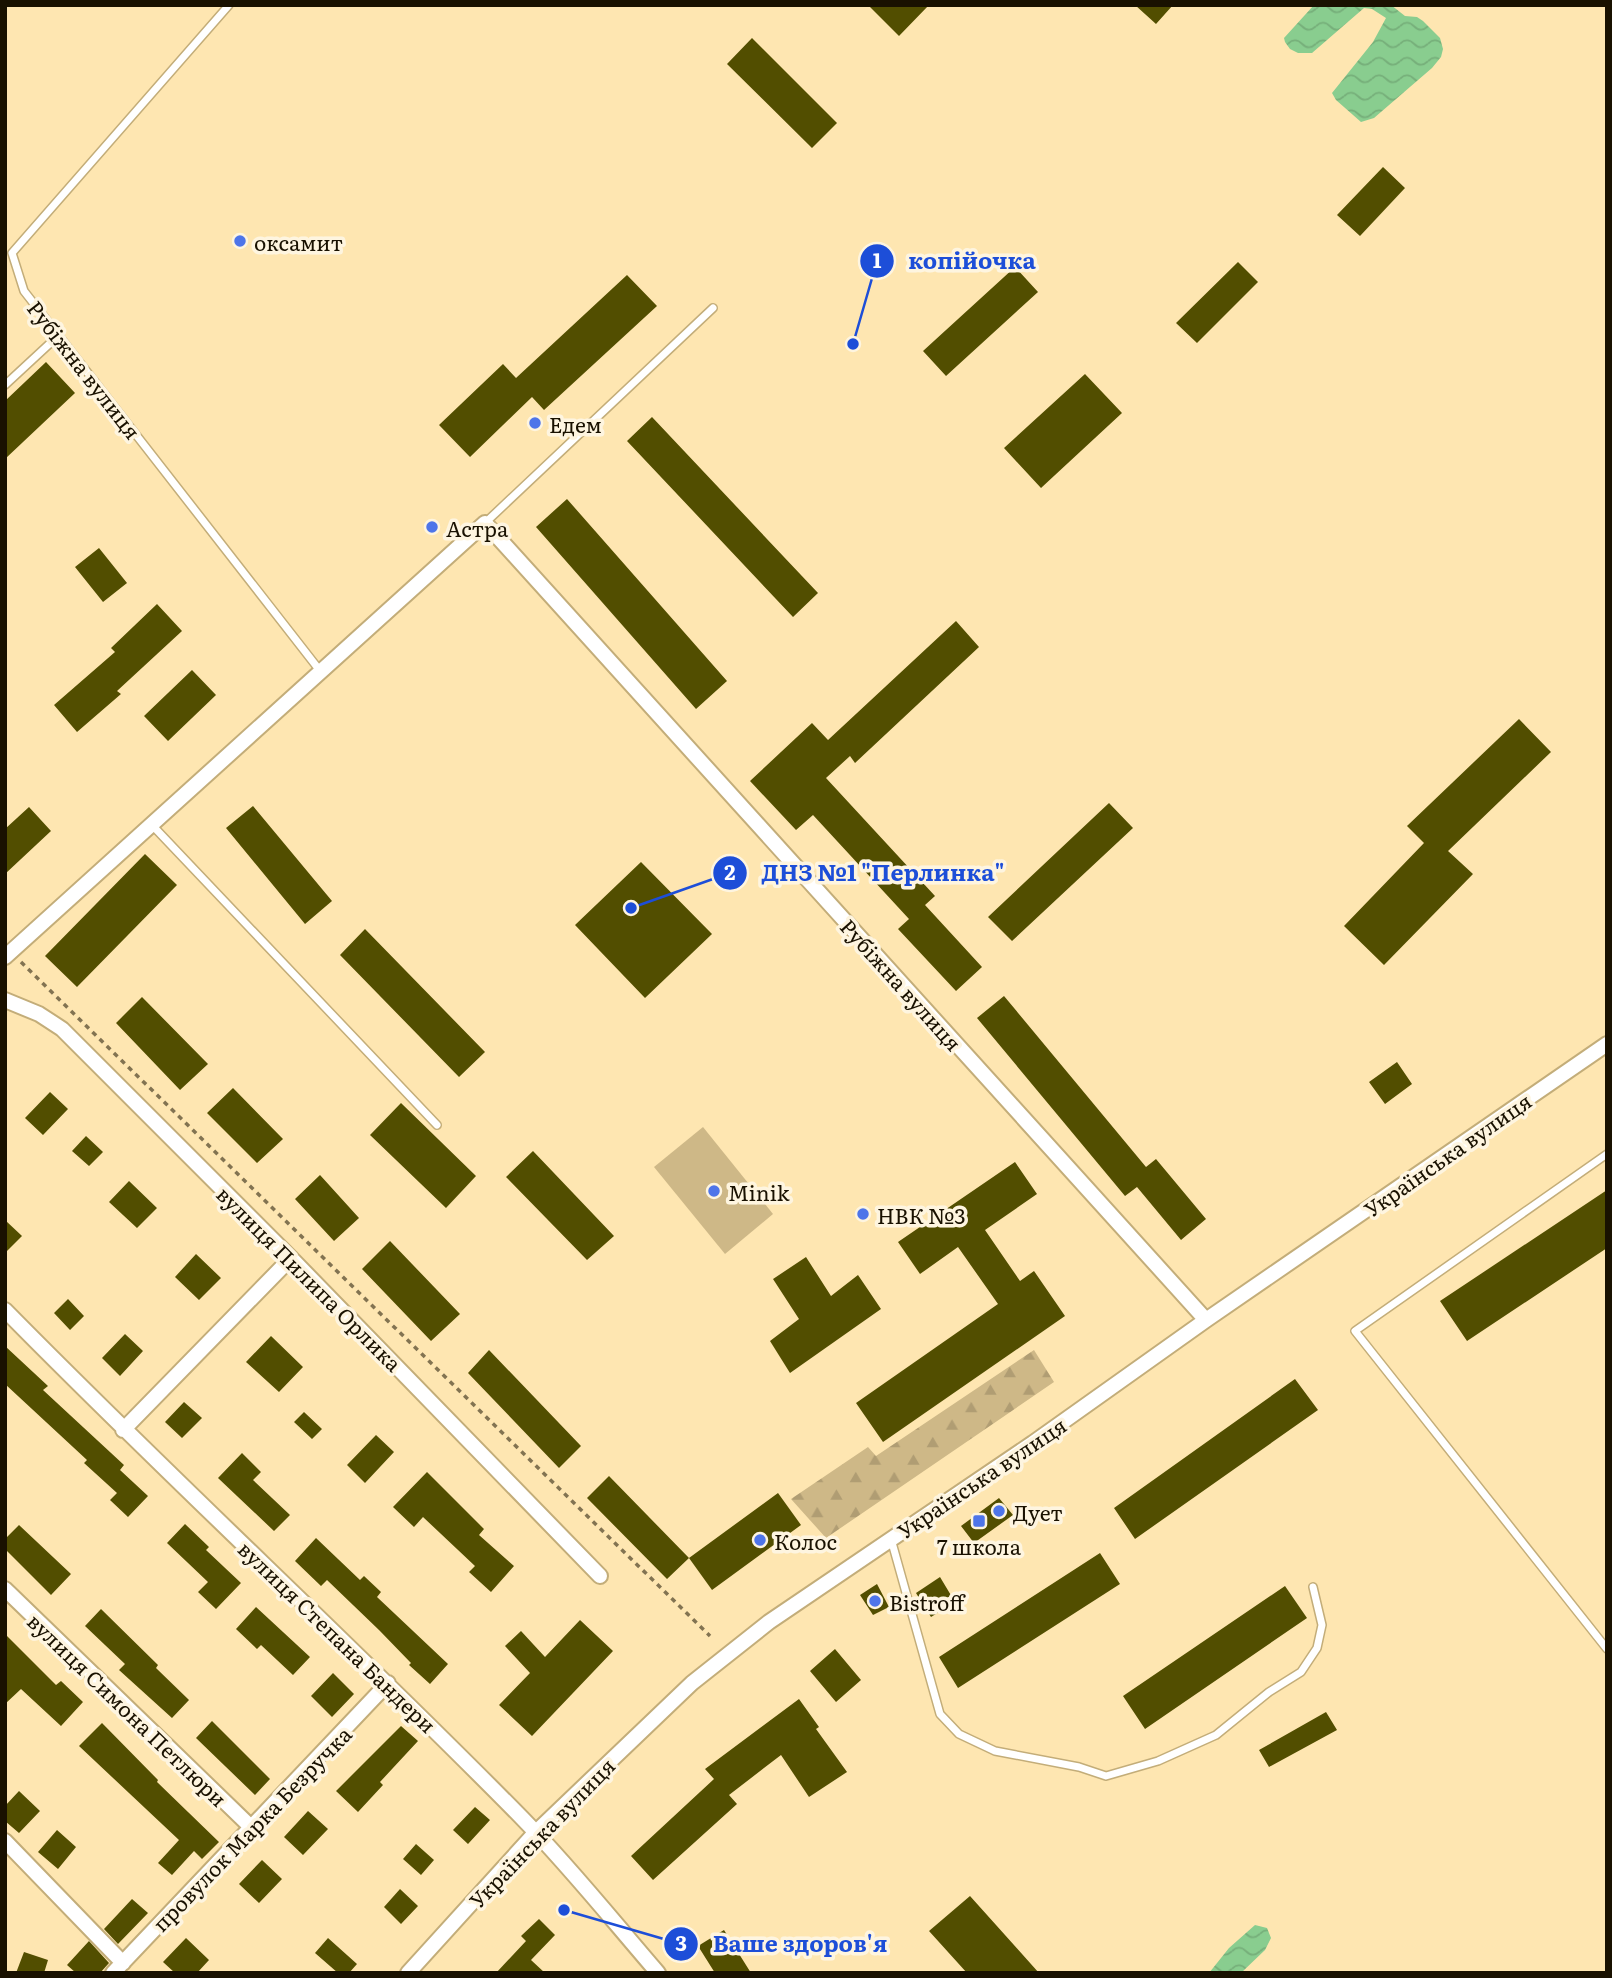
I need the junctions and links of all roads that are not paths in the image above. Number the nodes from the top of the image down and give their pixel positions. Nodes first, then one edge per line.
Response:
1 (224, 7) edge
2 (713, 309) dead end
3 (59, 335) junction
4 (5, 385) edge
5 (485, 523) junction
6 (321, 672) junction
7 (152, 825) junction
8 (8, 954) edge
9 (5, 1000) edge
10 (1607, 1044) edge
11 (436, 1125) dead end
12 (1607, 1154) edge
13 (291, 1258) junction
14 (5, 1310) edge
15 (1206, 1320) junction
16 (122, 1430) junction
17 (891, 1539) junction
18 (600, 1576) dead end
19 (1313, 1587) dead end
20 (5, 1589) edge
21 (1607, 1650) edge
22 (388, 1683) junction
23 (252, 1828) junction
24 (535, 1833) junction
25 (5, 1841) edge
26 (118, 1968) edge
27 (650, 1970) edge
28 (408, 1973) edge

1 - 3 lane, Рубіжна вулиця
2 - 5 lane
3 - 4 lane
3 - 6 lane, Рубіжна вулиця
5 - 6 street
5 - 15 street, Рубіжна вулиця
6 - 7 street
7 - 8 street
7 - 11 lane
9 - 13 street, вулиця Пилипа Орлика
10 - 15 street, Українська вулиця
12 - 21 lane
13 - 16 street
13 - 18 street, вулиця Пилипа Орлика
14 - 16 street, вулиця Степана Бандери
15 - 17 street, Українська вулиця
16 - 22 street, вулиця Степана Бандери
17 - 19 lane
17 - 24 street, Українська вулиця
20 - 23 street, вулиця Симона Петлюри
22 - 23 street, провулок Марка Безручка
22 - 24 street, вулиця Степана Бандери
23 - 26 street, провулок Марка Безручка
24 - 27 street, вулиця Степана Бандери
24 - 28 street, Українська вулиця
25 - 26 street

